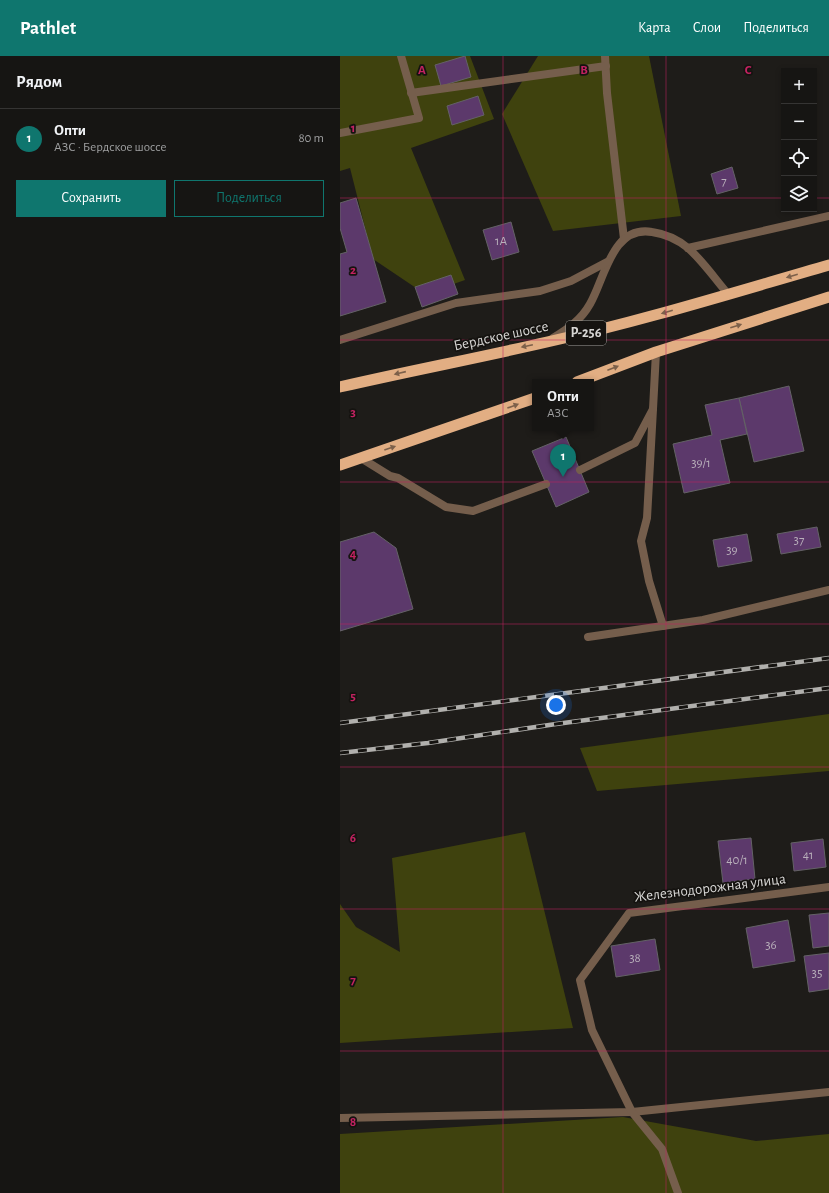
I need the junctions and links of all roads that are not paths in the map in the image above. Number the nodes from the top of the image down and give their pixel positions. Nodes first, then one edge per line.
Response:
1 (401, 56) edge
2 (605, 56) edge
3 (606, 66) junction
4 (411, 93) junction
5 (340, 132) edge
6 (829, 216) edge
7 (624, 239) junction
8 (688, 248) junction
9 (607, 262) junction
10 (829, 265) edge
11 (728, 294) junction
12 (829, 297) edge
13 (340, 340) edge
14 (546, 342) junction
15 (656, 352) junction
16 (585, 379) edge
17 (340, 387) edge
18 (532, 399) edge
19 (653, 409) junction
20 (361, 458) junction
21 (340, 465) edge
22 (580, 470) dead end
23 (546, 484) dead end
24 (829, 590) edge
25 (663, 626) junction
26 (588, 637) dead end
27 (829, 887) edge
28 (829, 1092) edge
29 (632, 1112) junction
30 (340, 1118) edge
31 (678, 1193) edge

1 - 4 street
2 - 3 street
3 - 4 street
3 - 7 street
4 - 5 street
6 - 8 street
7 - 8 street
7 - 9 street
8 - 11 street
9 - 13 street
9 - 14 street
10 -> 11 highway, Бердское шоссе / Р-256
11 -> 14 highway, Бердское шоссе / Р-256
15 -> 12 highway
14 -> 17 highway, Бердское шоссе / Р-256
16 -> 15 highway
15 - 19 street
20 -> 18 highway
19 - 22 street
19 - 25 street
20 - 21 highway
20 - 23 street
24 - 25 street
25 - 26 street
27 - 29 street, Железнодорожная улица
28 - 29 street
29 - 30 street
29 - 31 street, Железнодорожная улица

